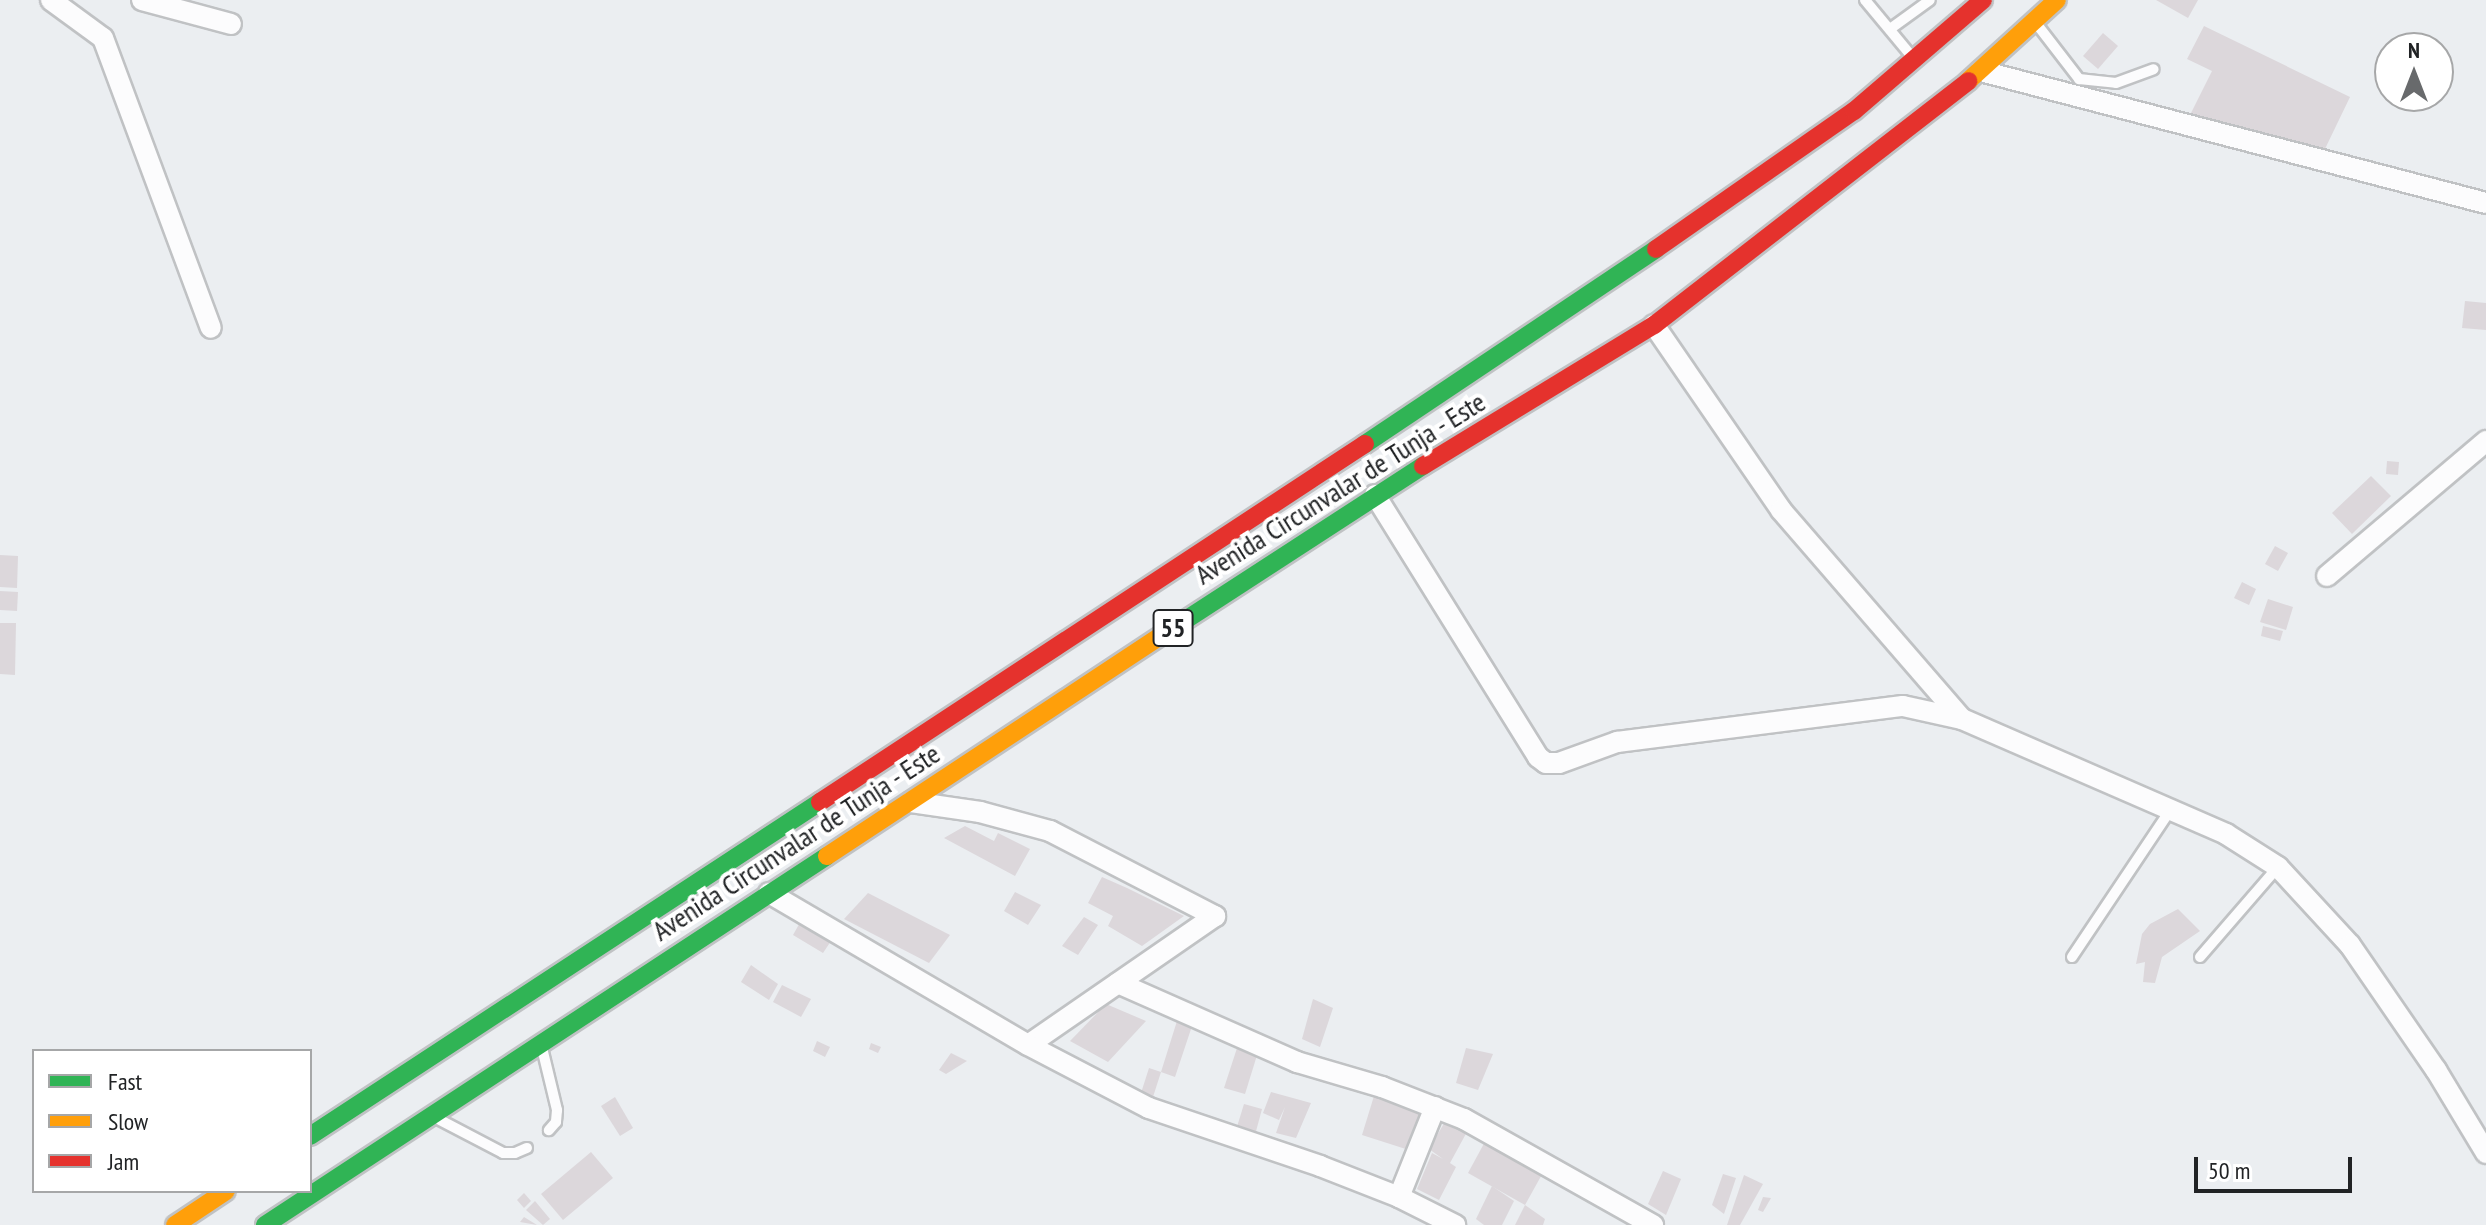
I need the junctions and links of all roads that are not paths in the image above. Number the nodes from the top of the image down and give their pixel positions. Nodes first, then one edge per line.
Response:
1 (51, 0) edge
2 (142, 0) edge
3 (1865, 0) edge
4 (1930, 0) edge
5 (1983, 0) edge
6 (2057, 0) edge
7 (164, 3) edge
8 (2036, 22) junction
9 (231, 24) dead end
10 (1890, 29) junction
11 (1915, 62) junction
12 (2154, 69) dead end
13 (1981, 71) junction
14 (2486, 203) edge
15 (1654, 325) junction
16 (211, 328) dead end
17 (2486, 441) edge
18 (1375, 495) junction
19 (2327, 576) dead end
20 (1962, 719) junction
21 (909, 801) junction
22 (2171, 809) junction
23 (2278, 867) junction
24 (769, 893) junction
25 (2072, 957) dead end
26 (2200, 957) dead end
27 (1118, 983) junction
28 (540, 1044) junction
29 (1028, 1045) junction
30 (1435, 1107) junction
31 (431, 1116) junction
32 (549, 1130) dead end
33 (312, 1135) edge
34 (527, 1148) dead end
35 (2486, 1153) edge
36 (223, 1193) edge
37 (1399, 1197) junction
38 (1629, 1219) edge
39 (175, 1225) edge
40 (265, 1225) edge
41 (1455, 1225) edge
42 (1653, 1225) edge

1 - 16 street
2 - 7 street
3 - 10 lane
4 - 10 lane
5 - 11 highway, Avenida Circunvalar de Tunja - Este / 55
6 - 8 highway, Avenida Circunvalar de Tunja - Este / 55
7 - 9 street
8 - 12 lane
8 - 13 highway, Avenida Circunvalar de Tunja - Este / 55
10 - 11 lane
11 - 33 highway, Avenida Circunvalar de Tunja - Este / 55
13 - 14 street
13 - 15 highway, Avenida Circunvalar de Tunja - Este / 55
15 - 18 highway, Avenida Circunvalar de Tunja - Este / 55
15 - 20 street
17 - 19 street
18 - 20 street
18 - 21 highway, Avenida Circunvalar de Tunja - Este / 55
20 - 22 street
21 - 24 highway, Avenida Circunvalar de Tunja - Este / 55
21 - 27 street
22 - 23 street
22 - 25 lane
23 - 26 lane
23 - 35 street
24 - 28 highway, Avenida Circunvalar de Tunja - Este / 55
24 - 29 street
27 - 29 street
27 - 30 street
28 - 31 highway, Avenida Circunvalar de Tunja - Este / 55
28 - 32 lane
29 - 37 street
30 - 37 street
30 - 38 street
31 - 34 lane
31 - 40 highway, Avenida Circunvalar de Tunja - Este / 55
36 - 39 highway
37 - 41 street
38 - 42 street

